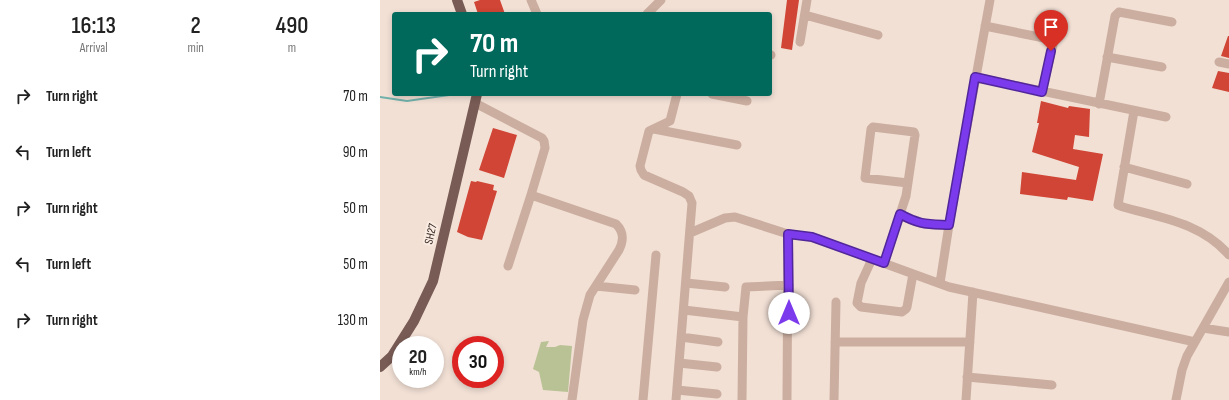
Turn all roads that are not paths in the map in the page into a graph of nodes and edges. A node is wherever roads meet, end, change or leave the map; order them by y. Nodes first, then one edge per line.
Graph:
1 (457, 0) edge
2 (531, 0) edge
3 (661, 0) edge
4 (807, 0) edge
5 (990, 0) edge
6 (461, 12) edge
7 (536, 12) edge
8 (649, 12) edge
9 (805, 15) junction
10 (1172, 22) dead end
11 (985, 26) junction
12 (878, 35) dead end
13 (800, 42) dead end
14 (1107, 57) junction
15 (1219, 62) dead end
16 (1229, 64) edge
17 (1162, 67) dead end
18 (975, 77) junction
19 (1042, 92) junction
20 (676, 96) edge
21 (724, 96) edge
22 (476, 99) edge
23 (747, 100) dead end
24 (1099, 104) junction
25 (1134, 111) junction
26 (1166, 117) dead end
27 (653, 128) junction
28 (737, 145) dead end
29 (1124, 167) junction
30 (908, 183) junction
31 (1188, 184) dead end
32 (531, 194) junction
33 (900, 214) junction
34 (949, 225) junction
35 (690, 233) junction
36 (788, 234) junction
37 (656, 255) dead end
38 (1229, 255) edge
39 (872, 259) junction
40 (884, 263) junction
41 (508, 266) dead end
42 (913, 274) junction
43 (686, 283) junction
44 (940, 283) junction
45 (788, 285) junction
46 (1228, 285) edge
47 (596, 286) junction
48 (725, 287) dead end
49 (635, 290) dead end
50 (973, 292) junction
51 (836, 302) dead end
52 (684, 310) junction
53 (742, 317) junction
54 (1203, 328) junction
55 (1229, 332) edge
56 (682, 337) junction
57 (718, 342) dead end
58 (836, 342) junction
59 (970, 342) junction
60 (1195, 342) junction
61 (679, 363) junction
62 (717, 367) dead end
63 (380, 368) edge
64 (967, 376) junction
65 (1052, 385) dead end
66 (677, 390) junction
67 (717, 394) dead end
68 (572, 400) edge
69 (643, 400) edge
70 (676, 400) edge
71 (742, 400) edge
72 (787, 400) edge
73 (834, 400) edge
74 (966, 400) edge
75 (1176, 400) edge

1 - 6 main road
2 - 7 street
3 - 8 street
4 - 9 street
5 - 11 street
9 - 12 street
9 - 13 street
10 - 14 street
11 - 18 street
11 - 19 street
14 - 17 street
14 - 24 street
15 - 16 street
18 - 19 street
18 - 34 street
19 - 24 street
20 - 27 street
21 - 23 street
22 - 32 street
22 - 63 main road, SH27 / SH27
24 - 25 street
25 - 26 street
25 - 29 street
27 - 28 street
27 - 35 street
29 - 31 street
29 - 38 street
30 - 30 street
30 - 33 street
32 - 41 street
32 - 47 street
33 - 34 street
33 - 40 street
34 - 44 street
35 - 36 street
35 - 43 street
36 - 39 street
36 - 45 street
37 - 69 street
39 - 40 street
39 - 42 street
40 - 42 street
42 - 44 street
43 - 48 street
43 - 52 street
44 - 50 street
45 - 53 street
45 - 72 street
46 - 54 street
47 - 49 street
47 - 68 street
50 - 59 street
50 - 60 street
51 - 58 street
52 - 53 street
52 - 56 street
53 - 71 street
54 - 55 street
54 - 60 street
56 - 57 street
56 - 61 street
58 - 59 street
58 - 73 street
59 - 64 street
60 - 75 street
61 - 62 street
61 - 66 street
64 - 65 street
64 - 74 street
66 - 67 street
66 - 70 street

